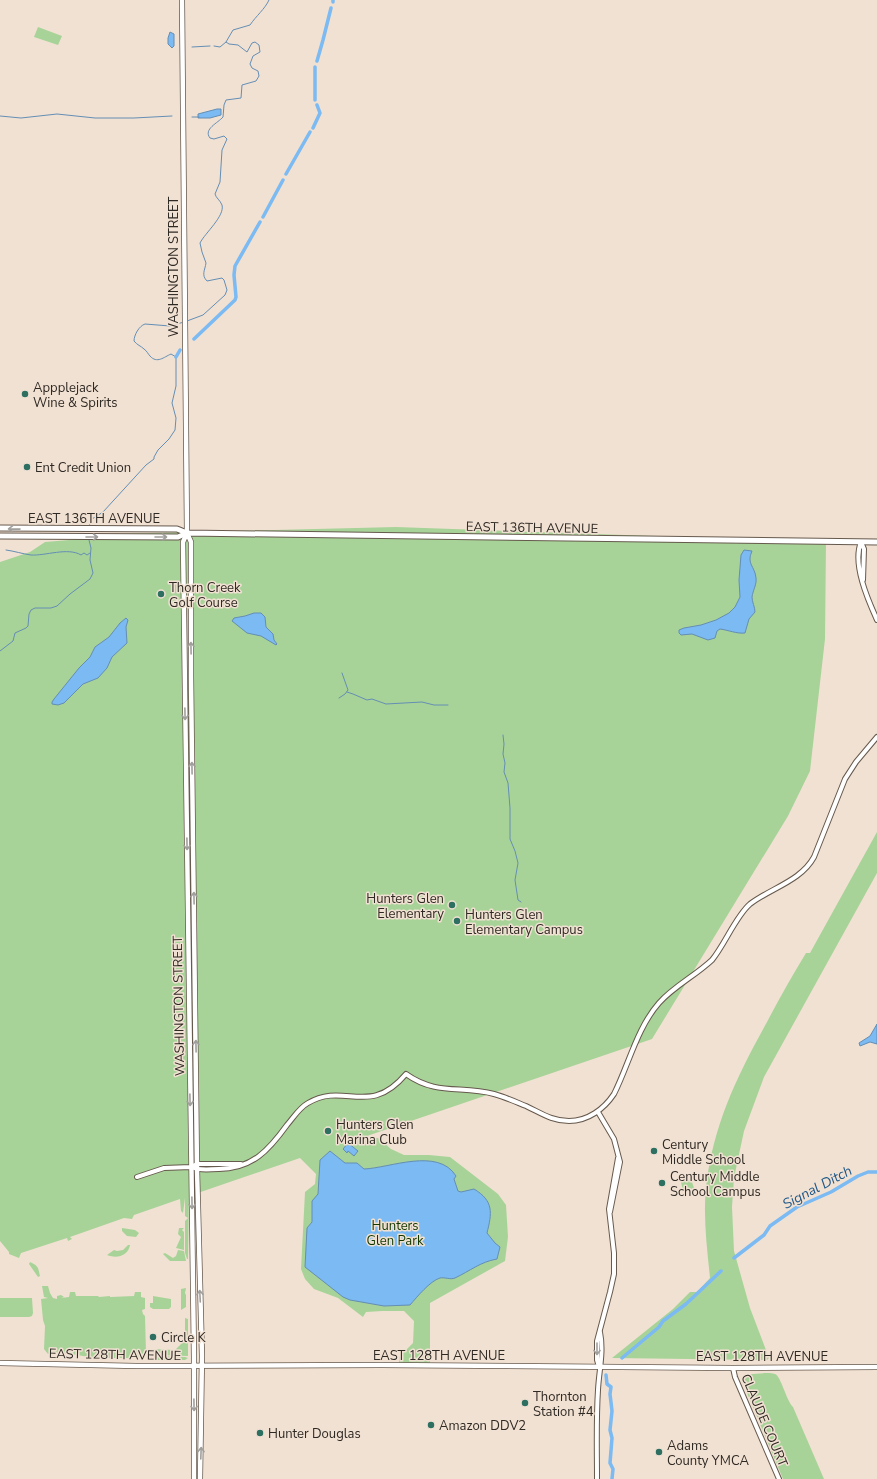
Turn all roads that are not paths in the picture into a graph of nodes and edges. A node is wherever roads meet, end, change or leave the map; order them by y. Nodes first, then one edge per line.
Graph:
1 (182, 0) edge
2 (0, 528) edge
3 (188, 533) junction
4 (0, 536) edge
5 (861, 542) junction
6 (877, 542) edge
7 (877, 620) edge
8 (877, 737) edge
9 (598, 1112) junction
10 (191, 1167) junction
11 (197, 1167) junction
12 (137, 1177) dead end
13 (193, 1273) junction
14 (199, 1273) junction
15 (0, 1364) edge
16 (194, 1366) junction
17 (202, 1366) junction
18 (877, 1367) edge
19 (599, 1368) junction
20 (733, 1368) junction
21 (194, 1479) edge
22 (200, 1479) edge
23 (596, 1479) edge
24 (779, 1479) edge

1 - 3 main road, WASHINGTON STREET
3 -> 2 main road, EAST 136TH AVENUE
4 -> 3 main road, EAST 136TH AVENUE
3 - 5 main road, EAST 136TH AVENUE
3 -> 10 main road, WASHINGTON STREET
11 -> 3 main road, WASHINGTON STREET
5 - 6 main road, EAST 136TH AVENUE
5 - 7 street
8 - 9 street
9 - 11 street
9 - 19 street
10 - 11 street
10 - 12 street
10 -> 13 main road, WASHINGTON STREET
11 - 14 main road, WASHINGTON STREET
13 - 14 main road
13 - 16 main road, WASHINGTON STREET
17 -> 14 main road, WASHINGTON STREET
15 - 16 main road, EAST 128TH AVENUE
16 - 17 main road, EAST 128TH AVENUE
16 -> 21 main road, WASHINGTON STREET
17 - 19 main road, EAST 128TH AVENUE
22 -> 17 main road, WASHINGTON STREET
18 - 20 main road, EAST 128TH AVENUE
19 - 20 main road, EAST 128TH AVENUE
19 - 23 street
20 - 24 street, CLAUDE COURT

